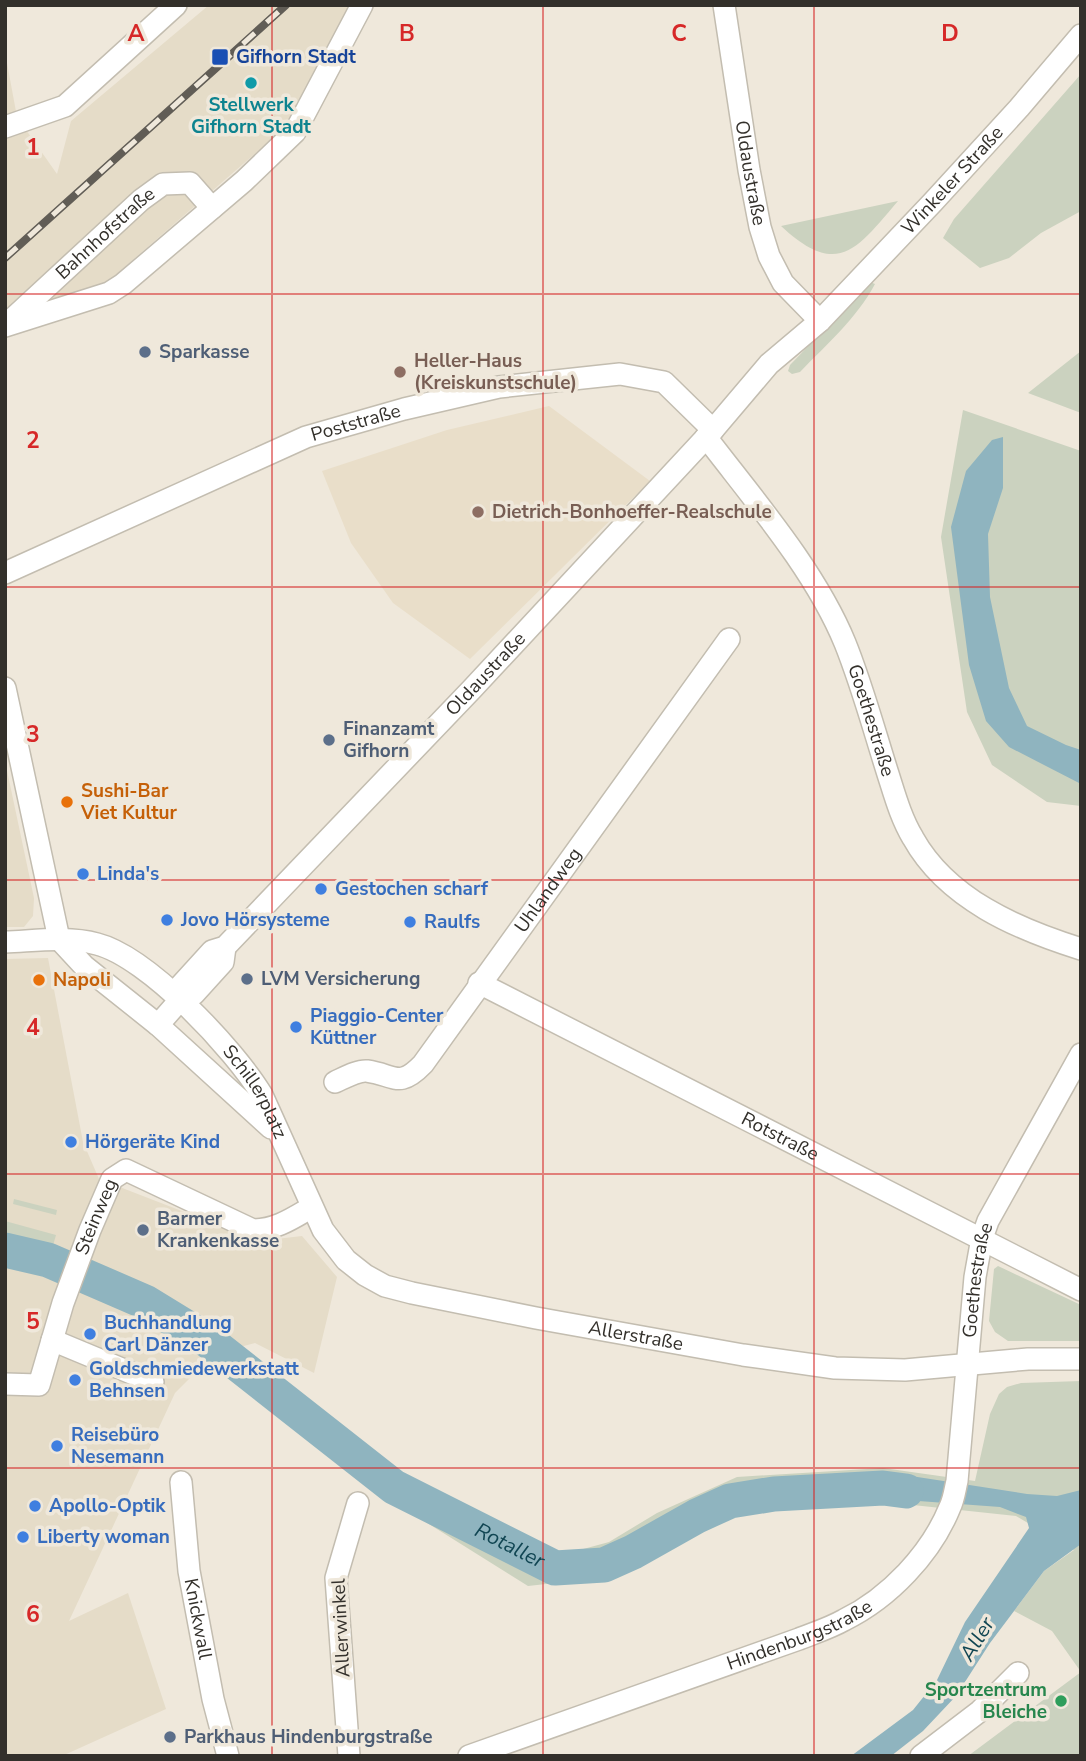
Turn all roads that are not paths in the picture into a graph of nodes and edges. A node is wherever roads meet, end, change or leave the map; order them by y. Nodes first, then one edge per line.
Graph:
1 (176, 5) edge
2 (362, 5) edge
3 (724, 5) edge
4 (1081, 35) edge
5 (5, 127) edge
6 (212, 208) junction
7 (820, 321) junction
8 (5, 326) edge
9 (710, 433) junction
10 (5, 573) edge
11 (729, 639) dead end
12 (5, 688) edge
13 (59, 939) junction
14 (5, 942) edge
15 (1081, 949) edge
16 (479, 984) junction
17 (180, 1000) junction
18 (158, 1025) junction
19 (1081, 1054) edge
20 (335, 1082) dead end
21 (278, 1134) junction
22 (312, 1207) junction
23 (982, 1238) junction
24 (1081, 1290) edge
25 (52, 1340) junction
26 (1081, 1359) edge
27 (968, 1364) junction
28 (153, 1382) dead end
29 (5, 1384) edge
30 (181, 1482) dead end
31 (358, 1503) dead end
32 (1018, 1672) dead end
33 (228, 1756) edge
34 (349, 1756) edge
35 (469, 1756) edge
36 (921, 1756) edge

1 - 5 street
2 - 6 street, Bahnhofstraße
3 - 7 street, Oldaustraße
4 - 7 street, Winkeler Straße
6 - 8 street, Bahnhofstraße
6 - 8 street, Bahnhofstraße
7 - 9 street, Oldaustraße
9 - 10 street, Poststraße
9 - 15 street, Goethestraße
9 - 17 street, Oldaustraße
11 - 16 street, Uhlandweg
12 - 13 street
13 - 14 street
13 - 17 street, Schillerplatz
13 - 18 street, Schillerplatz
16 - 20 street, Uhlandweg
16 - 23 street, Rotstraße
17 - 18 street, Oldaustraße
17 - 21 street, Schillerplatz
18 - 21 street, Schillerplatz
19 - 23 street, Goethestraße
21 - 22 street, Allerstraße
22 - 25 street, Steinweg
22 - 27 street, Allerstraße
23 - 24 street, Rotstraße
23 - 27 street, Goethestraße
25 - 28 street
25 - 29 street, Steinweg
26 - 27 street, Allerstraße
27 - 35 street, Hindenburgstraße
30 - 33 street, Knickwall
31 - 34 street, Allerwinkel
32 - 36 street

